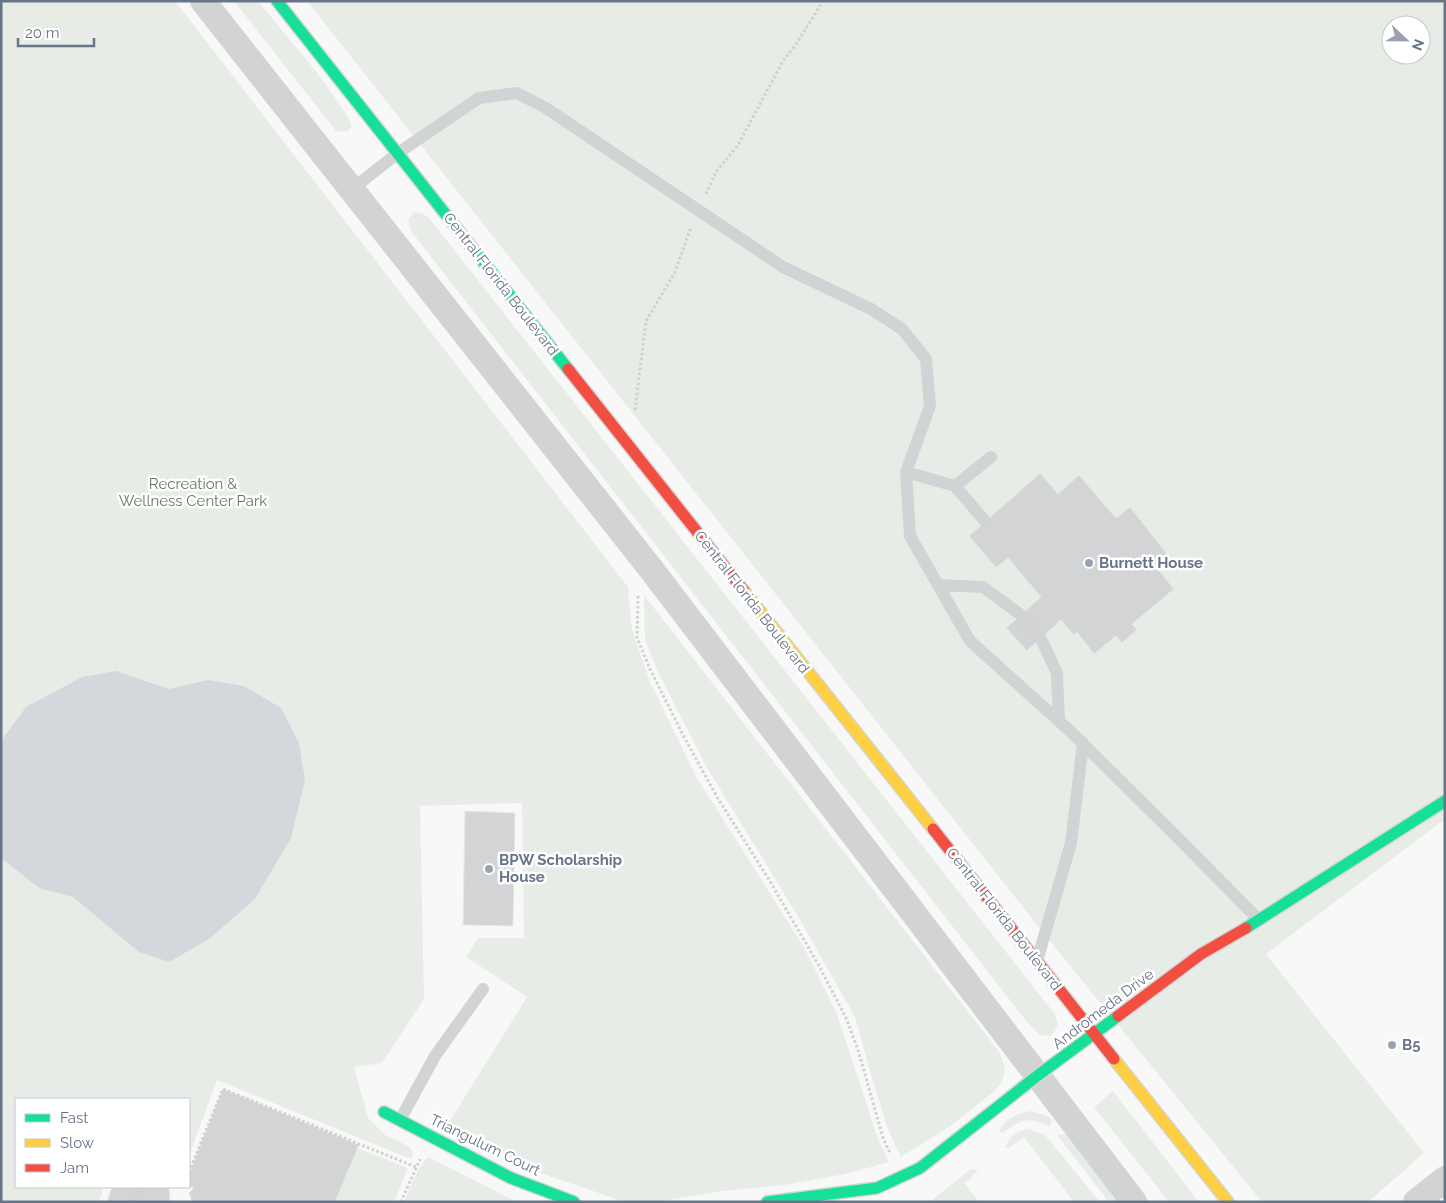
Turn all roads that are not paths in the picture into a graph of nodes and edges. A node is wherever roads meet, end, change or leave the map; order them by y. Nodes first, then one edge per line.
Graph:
1 (203, 1) edge
2 (277, 1) edge
3 (398, 153) junction
4 (352, 189) junction
5 (992, 457) dead end
6 (906, 472) junction
7 (955, 486) junction
8 (986, 522) dead end
9 (938, 586) junction
10 (1059, 721) junction
11 (1083, 743) junction
12 (1445, 801) edge
13 (1259, 920) junction
14 (1037, 961) junction
15 (483, 989) dead end
16 (1095, 1034) junction
17 (1037, 1076) junction
18 (384, 1112) dead end
19 (400, 1120) junction
20 (1445, 1180) edge
21 (877, 1188) junction
22 (574, 1202) edge
23 (767, 1202) edge
24 (878, 1202) edge
25 (1134, 1202) edge
26 (1228, 1202) edge
27 (1416, 1202) edge

1 - 4 street
2 - 3 street, Central Florida Boulevard
3 - 4 lane
3 - 6 lane
3 - 14 street, Central Florida Boulevard
4 - 17 street
5 - 7 lane
6 - 7 lane
6 - 9 lane
7 - 8 lane
9 - 10 lane
9 - 10 lane
10 - 11 lane
11 - 13 lane
11 - 14 lane
12 - 13 street, Andromeda Drive
13 - 16 street, Andromeda Drive
14 - 16 street, Central Florida Boulevard
15 - 19 lane
16 - 17 street, Andromeda Drive
16 - 26 street, Central Florida Boulevard
17 - 21 street, Andromeda Drive
17 - 25 street
18 - 19 street, Triangulum Court
19 - 22 street, Triangulum Court
20 - 27 street
21 - 23 street, Andromeda Drive
21 - 24 lane

